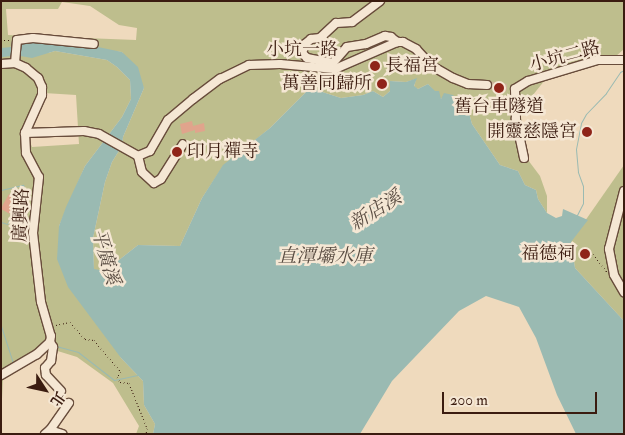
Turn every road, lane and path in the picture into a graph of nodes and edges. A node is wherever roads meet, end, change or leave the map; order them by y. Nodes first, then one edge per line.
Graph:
1 (380, 1) edge
2 (1, 40) edge
3 (17, 40) junction
4 (397, 42) junction
5 (94, 44) dead end
6 (624, 60) edge
7 (15, 61) junction
8 (1, 64) edge
9 (487, 84) tunnel mouth
10 (25, 133) junction
11 (183, 144) dead end
12 (138, 156) junction
13 (524, 158) dead end
14 (624, 191) edge
15 (587, 255) dead end
16 (610, 276) dead end
17 (624, 292) edge
18 (49, 328) junction
19 (50, 342) junction
20 (1, 375) edge
21 (61, 391) dead end
22 (69, 403) dead end
23 (47, 432) edge
24 (62, 434) edge
25 (146, 434) edge

1 - 4 street, 小坑一路
2 - 3 path
3 - 5 street
3 - 7 street
4 - 9 street
4 - 12 street, 小坑一路
6 - 13 street, 小坑二路
7 - 8 street
7 - 10 street
10 - 12 street
10 - 18 street, 廣興路
11 - 12 street
14 - 17 street
15 - 16 path
18 - 19 street, 廣興路
18 - 25 path
19 - 20 street
19 - 21 street, 廣興路
22 - 23 street
23 - 24 street

